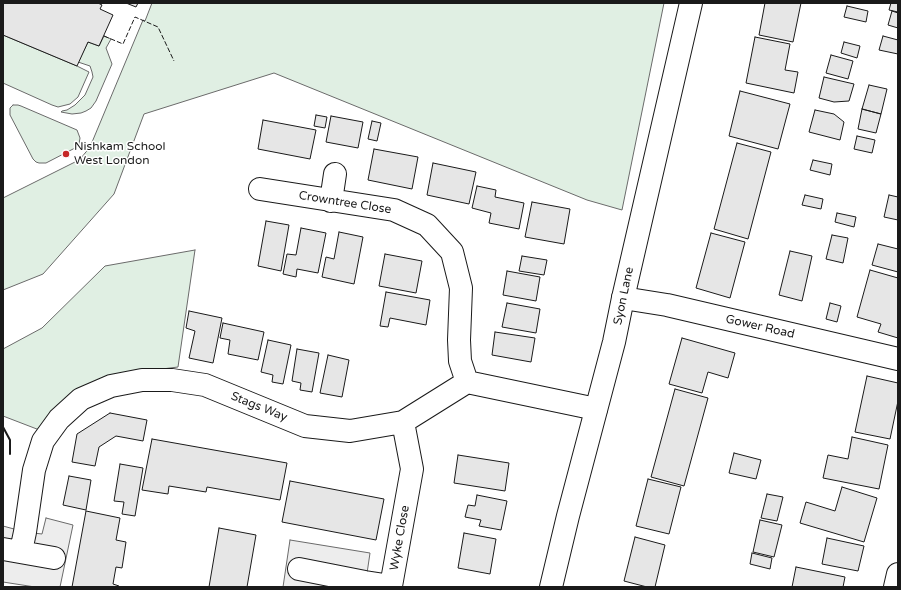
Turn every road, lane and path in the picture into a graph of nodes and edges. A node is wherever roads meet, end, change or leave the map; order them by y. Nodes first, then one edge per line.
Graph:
1 (691, 3) edge
2 (335, 174) dead end
3 (260, 189) dead end
4 (331, 201) junction
5 (622, 298) junction
6 (898, 359) edge
7 (467, 382) junction
8 (596, 409) junction
9 (403, 422) junction
10 (12, 550) edge
11 (54, 558) dead end
12 (299, 569) dead end
13 (898, 574) edge
14 (551, 587) edge
15 (895, 587) edge

1 - 5 street, Syon Lane
2 - 4 street
3 - 4 street, Crowntree Close
4 - 7 street, Crowntree Close
5 - 6 street, Gower Road
5 - 8 street, Syon Lane
7 - 8 street
7 - 9 street, Stags Way
8 - 14 street, Syon Lane
9 - 10 street, Stags Way
9 - 12 street, Wyke Close
10 - 11 street, Stags Way
13 - 15 street

